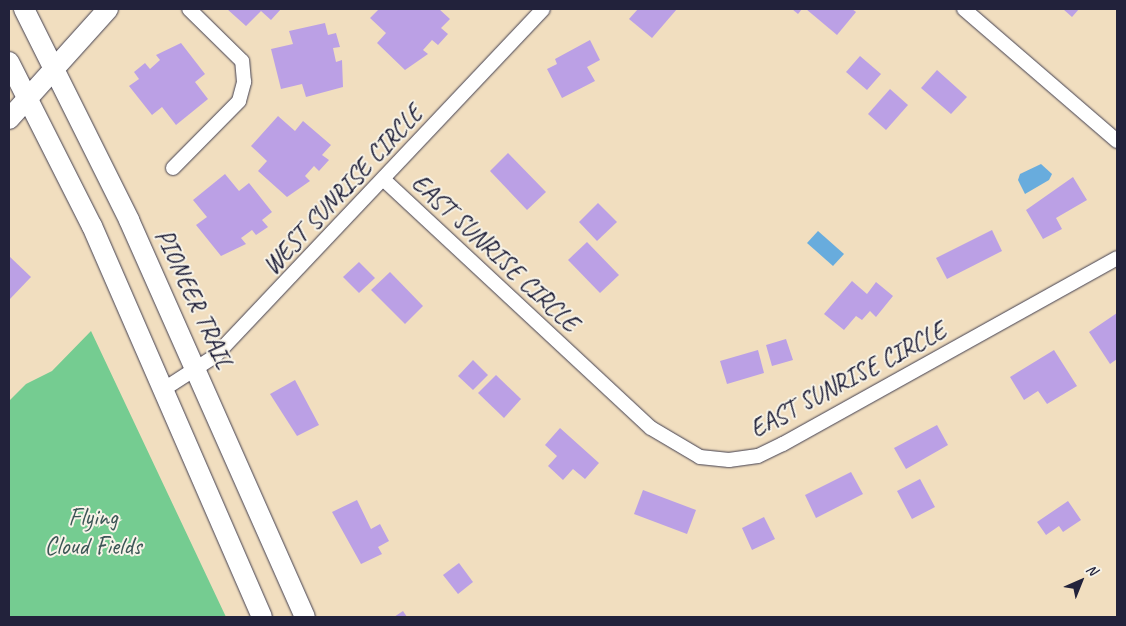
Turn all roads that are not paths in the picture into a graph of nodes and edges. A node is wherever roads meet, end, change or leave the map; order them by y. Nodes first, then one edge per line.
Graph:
1 (24, 9) edge
2 (108, 9) edge
3 (189, 9) edge
4 (543, 9) edge
5 (964, 9) edge
6 (9, 62) edge
7 (55, 66) junction
8 (27, 99) junction
9 (9, 119) edge
10 (1117, 141) edge
11 (173, 168) dead end
12 (384, 180) junction
13 (1117, 258) edge
14 (198, 369) junction
15 (164, 389) junction
16 (262, 617) edge
17 (305, 617) edge

1 - 7 main road, PIONEER TRAIL
2 - 7 main road
3 - 11 street
4 - 12 street, WEST SUNRISE CIRCLE
5 - 10 street
6 - 8 main road
7 - 8 main road
7 - 14 main road, PIONEER TRAIL
8 - 9 main road
8 - 15 main road
12 - 13 street, EAST SUNRISE CIRCLE
12 - 14 street, WEST SUNRISE CIRCLE
14 - 15 street, WEST SUNRISE CIRCLE
14 - 17 main road, PIONEER TRAIL
15 - 16 main road

